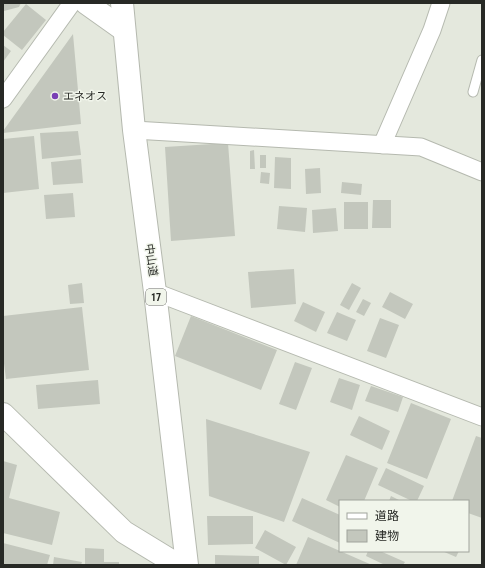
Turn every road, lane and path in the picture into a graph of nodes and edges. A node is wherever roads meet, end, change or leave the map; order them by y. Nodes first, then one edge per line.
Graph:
1 (72, 3) edge
2 (86, 3) edge
3 (122, 3) edge
4 (441, 3) edge
5 (124, 30) junction
6 (482, 60) edge
7 (473, 92) dead end
8 (3, 99) edge
9 (134, 130) junction
10 (382, 146) junction
11 (482, 172) edge
12 (155, 292) junction
13 (3, 414) edge
14 (482, 417) edge
15 (178, 565) edge
16 (186, 565) edge

1 - 8 street
2 - 5 main road
3 - 5 main road, 中山道 / 17
4 - 10 street
5 - 9 main road, 中山道 / 17
6 - 7 lane
9 - 10 street
9 - 12 main road, 中山道 / 17
10 - 11 street
12 - 14 street
12 - 16 main road, 中山道 / 17
13 - 15 main road

